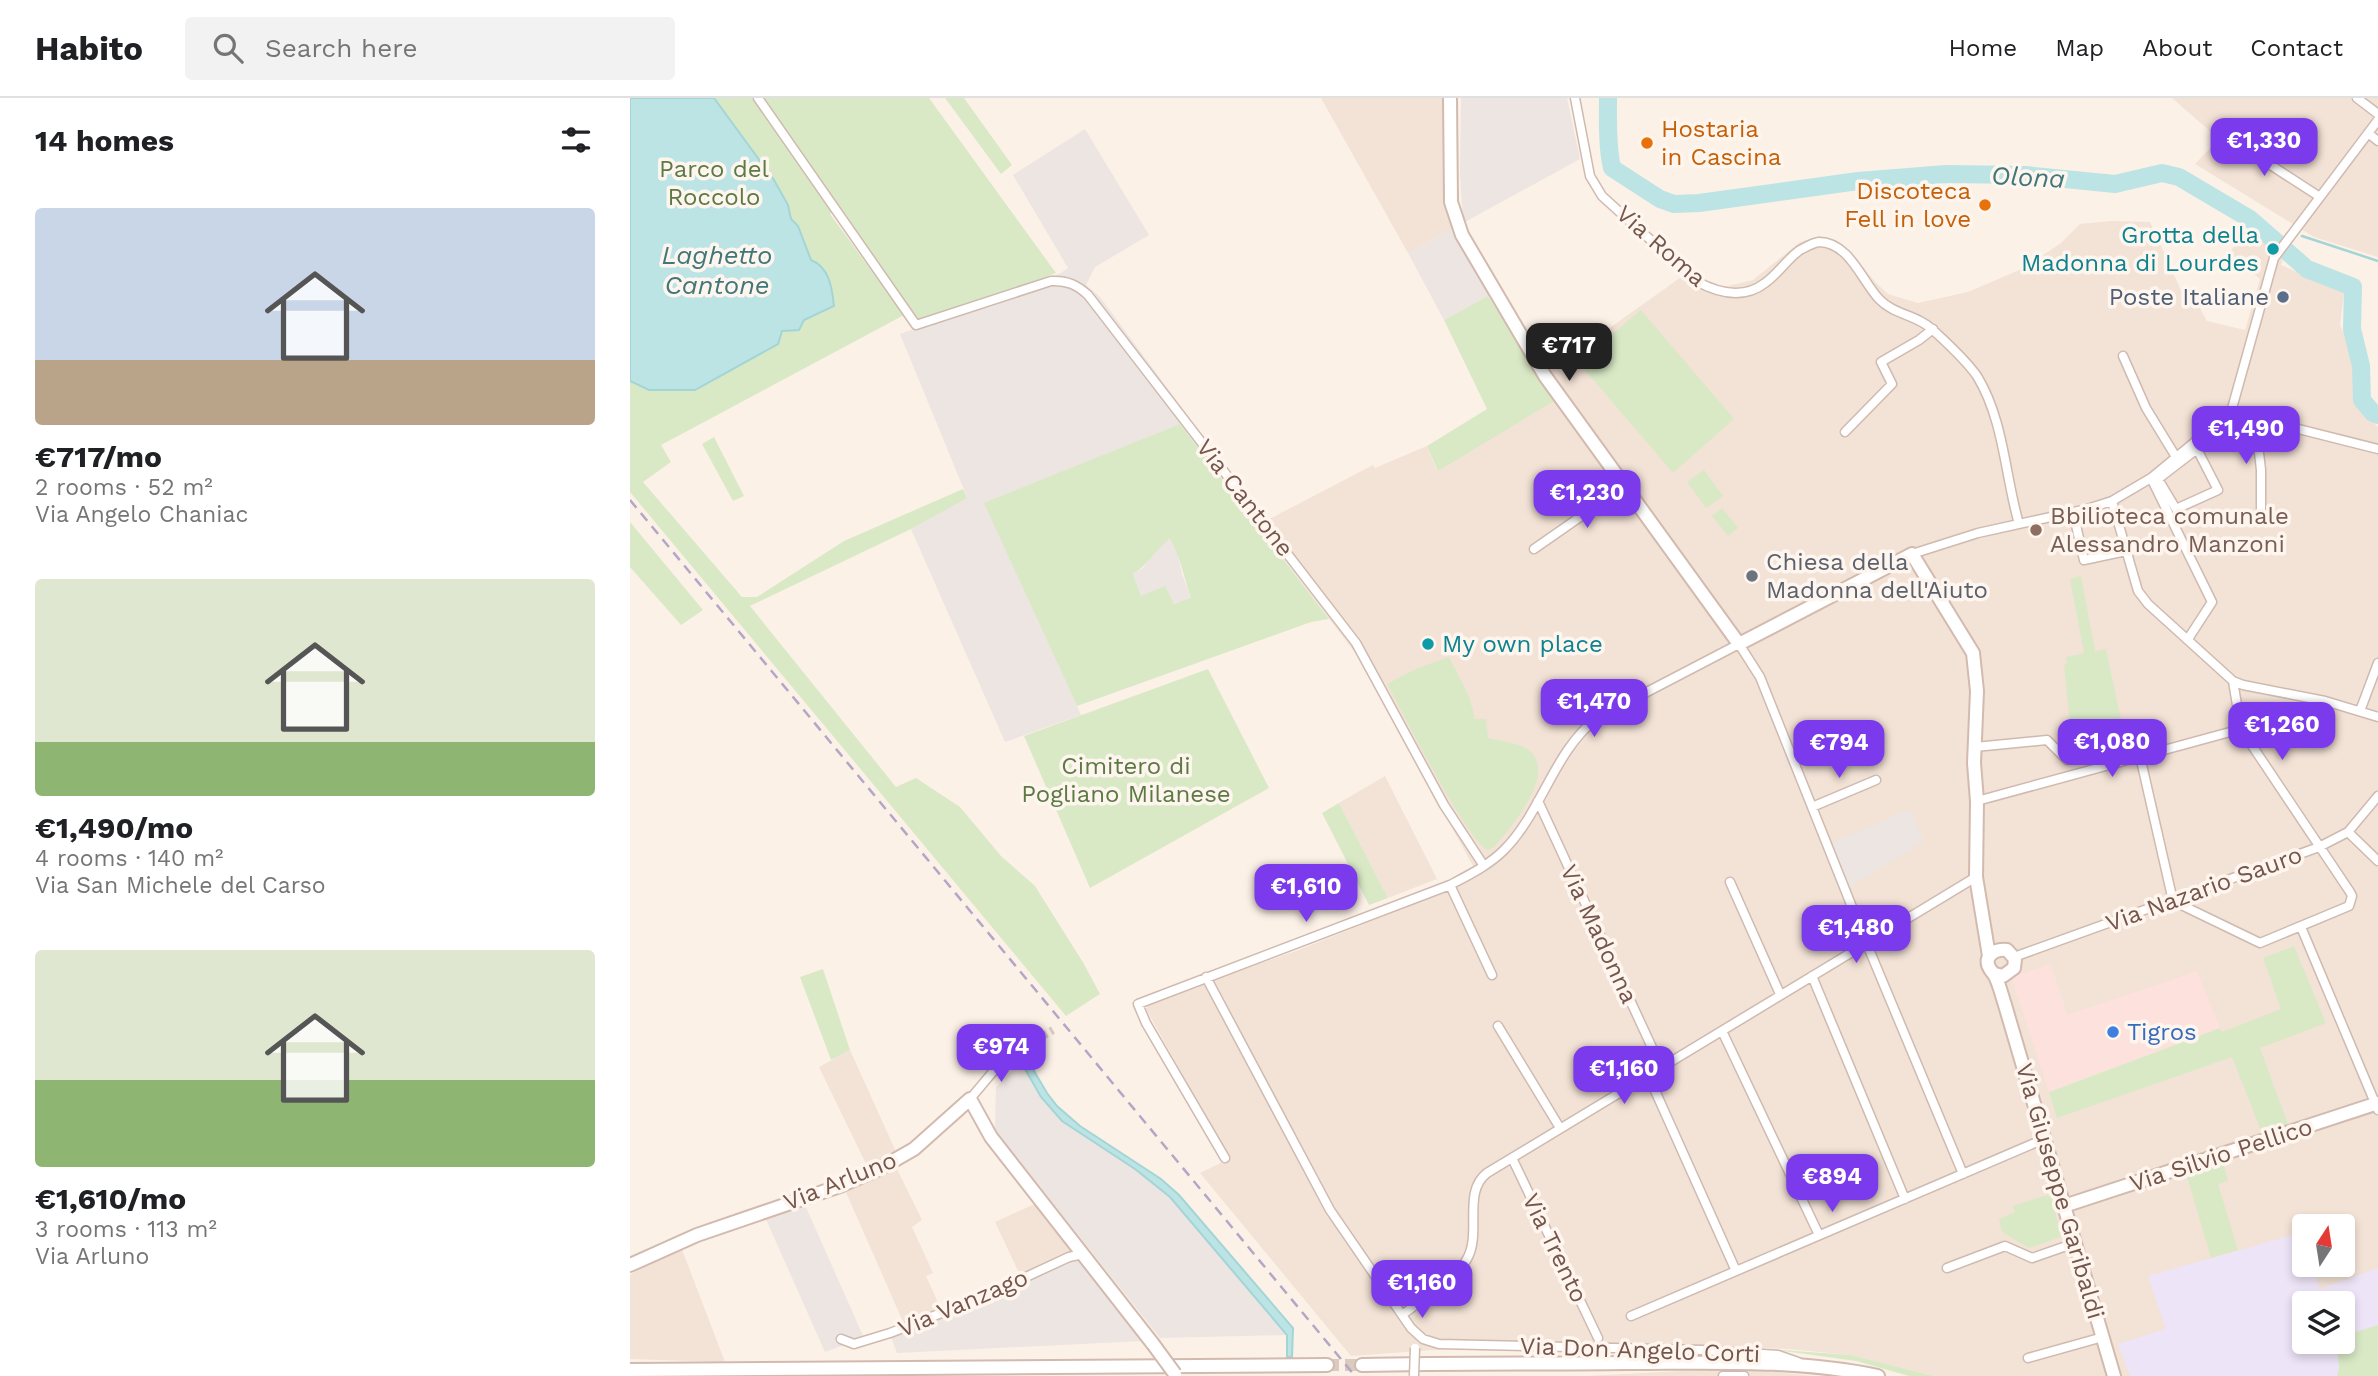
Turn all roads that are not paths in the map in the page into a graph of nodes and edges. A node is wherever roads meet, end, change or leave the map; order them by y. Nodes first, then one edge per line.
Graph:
1 (758, 98) edge
2 (1450, 98) edge
3 (1575, 98) edge
4 (2357, 98) edge
5 (2378, 114) edge
6 (2378, 120) edge
7 (2368, 132) junction
8 (2224, 135) dead end
9 (2378, 141) edge
10 (2320, 197) junction
11 (1933, 330) junction
12 (2123, 356) dead end
13 (2231, 412) junction
14 (2255, 418) junction
15 (1845, 432) dead end
16 (2378, 449) edge
17 (2176, 457) junction
18 (2154, 479) junction
19 (1623, 487) junction
20 (2112, 501) junction
21 (2073, 512) junction
22 (2261, 514) dead end
23 (2019, 524) junction
24 (1534, 549) dead end
25 (2126, 551) junction
26 (1912, 554) junction
27 (2188, 639) junction
28 (1739, 645) junction
29 (2378, 663) edge
30 (2233, 681) junction
31 (2360, 711) junction
32 (2378, 718) edge
33 (2241, 729) junction
34 (2137, 740) dead end
35 (1975, 747) junction
36 (2140, 756) junction
37 (1876, 780) dead end
38 (2378, 796) edge
39 (1538, 801) junction
40 (1977, 801) junction
41 (1812, 807) junction
42 (2348, 832) junction
43 (2319, 847) junction
44 (2378, 860) edge
45 (1484, 866) junction
46 (1976, 877) junction
47 (1730, 882) dead end
48 (1450, 885) junction
49 (2172, 901) junction
50 (1984, 925) junction
51 (2301, 927) junction
52 (1866, 942) junction
53 (2012, 954) junction
54 (1989, 956) junction
55 (2000, 974) junction
56 (1492, 975) dead end
57 (1812, 975) junction
58 (1206, 977) junction
59 (1780, 994) junction
60 (1498, 1026) dead end
61 (1722, 1031) junction
62 (1019, 1049) tunnel mouth
63 (1661, 1067) junction
64 (1647, 1075) junction
65 (970, 1099) junction
66 (2377, 1106) edge
67 (1560, 1128) junction
68 (2044, 1139) junction
69 (1512, 1157) junction
70 (1225, 1158) dead end
71 (1963, 1174) junction
72 (1905, 1199) junction
73 (2064, 1206) junction
74 (1819, 1235) junction
75 (2075, 1243) junction
76 (1083, 1254) junction
77 (630, 1265) edge
78 (1947, 1268) dead end
79 (1736, 1271) junction
80 (1402, 1315) junction
81 (1631, 1316) dead end
82 (1419, 1337) junction
83 (2103, 1337) junction
84 (1598, 1338) dead end
85 (841, 1339) dead end
86 (2028, 1359) dead end
87 (1327, 1365) tunnel mouth
88 (1362, 1365) tunnel mouth
89 (1823, 1368) junction
90 (630, 1370) edge
91 (1175, 1375) edge
92 (1415, 1376) edge
93 (1723, 1376) edge
94 (1744, 1376) edge
95 (1848, 1376) edge
96 (1878, 1376) edge
97 (2114, 1376) edge

1 - 45 street, Via Cantone
2 - 19 street
3 - 11 street, Via Roma
4 - 5 street
6 - 7 street
7 - 9 street
7 - 10 street
8 - 10 street
10 - 13 street
11 - 15 street
11 - 23 street, Via Roma
12 - 17 street
13 - 14 street
13 - 17 street
14 - 16 street
14 - 22 street
17 - 18 street
18 - 18 street
18 - 20 street
18 - 27 street
19 - 24 street
19 - 28 street
20 - 21 street
20 - 25 street
21 - 23 street
21 - 25 street
23 - 26 street
25 - 27 street
26 - 28 street
26 - 35 street, Via Giuseppe Garibaldi
27 - 30 street
28 - 39 street
28 - 41 street
29 - 31 street
30 - 31 street
30 - 33 street
31 - 32 street
33 - 36 street
33 - 43 street
34 - 35 street
35 - 40 street, Via Giuseppe Garibaldi
36 - 40 street
36 - 49 street
37 - 41 street
38 - 42 street, Via Nazario Sauro
39 - 45 street
39 - 63 street, Via Madonna
40 - 46 street, Via Giuseppe Garibaldi
41 - 52 street
42 - 43 street, Via Nazario Sauro
42 - 44 street
43 - 49 street, Via Nazario Sauro
43 - 51 street
45 - 48 street
46 - 50 street, Via Giuseppe Garibaldi
46 - 52 street
47 - 59 street
48 - 56 street
48 - 58 street
49 - 51 street
49 - 53 street, Via Nazario Sauro
50 - 53 street, Via Giuseppe Garibaldi
50 - 54 street, Via Giuseppe Garibaldi
51 - 66 street
52 - 57 street
52 - 71 street
53 - 54 street
53 - 55 street
54 - 55 street, Via Giuseppe Garibaldi
55 - 68 street, Via Giuseppe Garibaldi
57 - 59 street
57 - 72 street
58 - 70 street
58 - 80 street
59 - 61 street
60 - 67 street
61 - 63 street
61 - 74 street
62 - 65 street, Via Arluno
63 - 64 street
64 - 67 street
64 - 79 street
65 - 76 street
65 - 77 street, Via Arluno
66 - 73 street, Via Silvio Pellico
67 - 69 street
68 - 71 street
68 - 73 street, Via Giuseppe Garibaldi
69 - 80 street
69 - 84 street, Via Trento
71 - 72 street
72 - 74 street
73 - 75 street, Via Giuseppe Garibaldi
74 - 79 street
75 - 78 street
75 - 83 street, Via Giuseppe Garibaldi
76 - 85 street, Via Vanzago
76 - 91 street, bridge
79 - 81 street
80 - 82 street
82 - 89 street, Via Don Angelo Corti
82 - 92 street, bridge
83 - 86 street
83 - 97 street, Via Giuseppe Garibaldi
87 - 90 street
88 - 89 street
89 - 95 street
89 - 96 street
93 - 94 street

